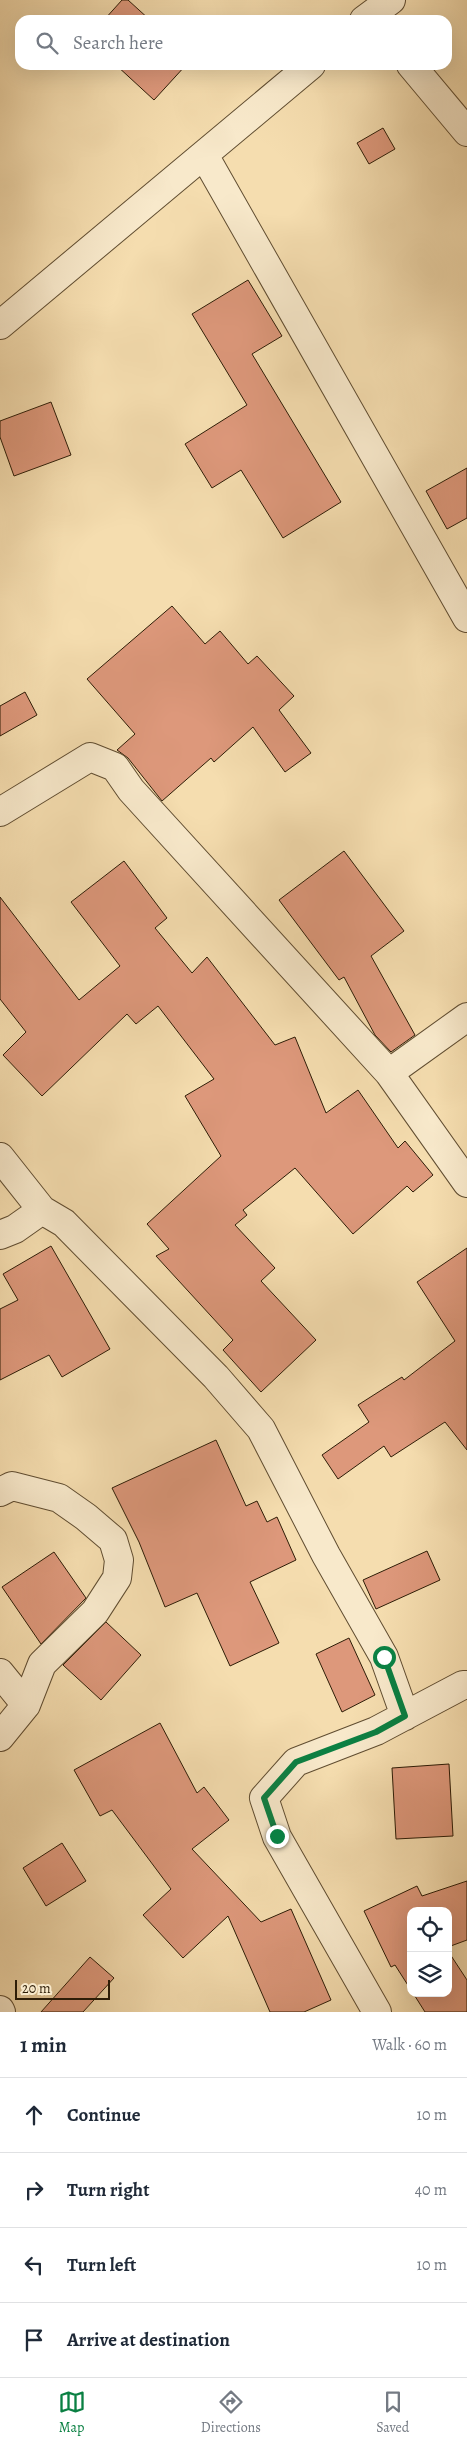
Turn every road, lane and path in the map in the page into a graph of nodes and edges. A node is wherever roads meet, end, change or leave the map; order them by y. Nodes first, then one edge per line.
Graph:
1 (391, 0) edge
2 (373, 15) edge
3 (305, 70) edge
4 (415, 70) edge
5 (467, 132) edge
6 (204, 155) junction
7 (0, 324) edge
8 (467, 618) edge
9 (0, 812) edge
10 (467, 1017) edge
11 (388, 1072) junction
12 (0, 1157) edge
13 (467, 1183) edge
14 (42, 1210) junction
15 (0, 1235) edge
16 (0, 1492) edge
17 (0, 1674) edge
18 (467, 1685) edge
19 (26, 1705) junction
20 (405, 1716) junction
21 (0, 1737) edge
22 (377, 2012) edge

1 - 2 street
3 - 6 street
4 - 5 street
6 - 7 street
6 - 8 street
9 - 11 street
10 - 11 street
11 - 13 street
12 - 14 street
14 - 15 street
14 - 20 street
16 - 19 street
17 - 19 street
18 - 20 street
19 - 21 street
20 - 22 street

